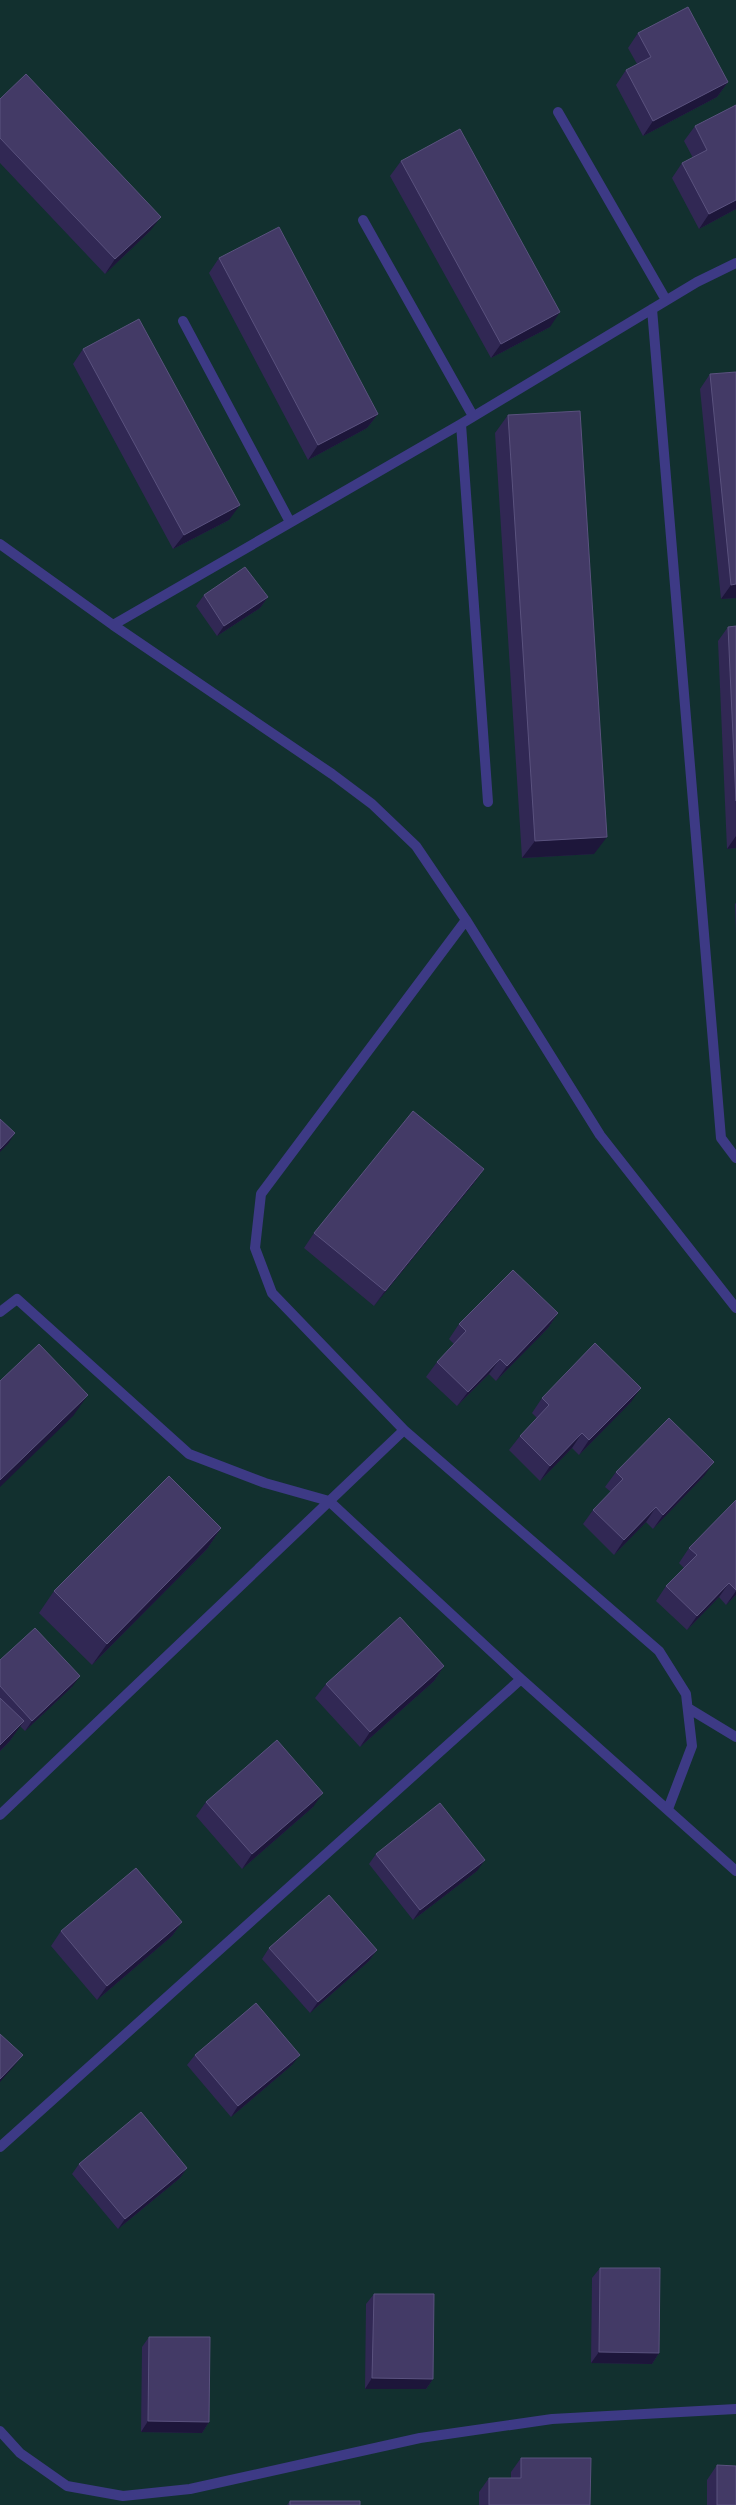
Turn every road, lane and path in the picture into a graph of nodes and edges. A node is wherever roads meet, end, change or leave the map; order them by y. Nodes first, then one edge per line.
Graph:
1 (558, 112) dead end
2 (363, 220) dead end
3 (736, 263) edge
4 (666, 300) junction
5 (652, 309) junction
6 (183, 321) dead end
7 (473, 416) junction
8 (461, 424) junction
9 (290, 522) junction
10 (0, 544) edge
11 (113, 625) junction
12 (488, 802) dead end
13 (466, 920) junction
14 (736, 1158) edge
15 (736, 1308) edge
16 (0, 1312) edge
17 (404, 1430) junction
18 (329, 1501) junction
19 (520, 1679) junction
20 (688, 1708) junction
21 (736, 1737) edge
22 (668, 1808) junction
23 (0, 1815) edge
24 (736, 1871) edge
25 (0, 2147) edge
26 (736, 2409) edge
27 (0, 2430) edge

1 - 4 street
2 - 7 street
3 - 4 street
4 - 5 street
5 - 7 street
5 - 14 street
6 - 9 street
7 - 8 street
8 - 9 street
8 - 12 street
9 - 11 street
10 - 11 street
11 - 13 street
13 - 15 street
13 - 17 street
16 - 18 street
17 - 18 street
17 - 20 street
18 - 19 street
18 - 23 street
19 - 22 street
19 - 25 street
20 - 21 street
20 - 22 street
22 - 24 street
26 - 27 street

